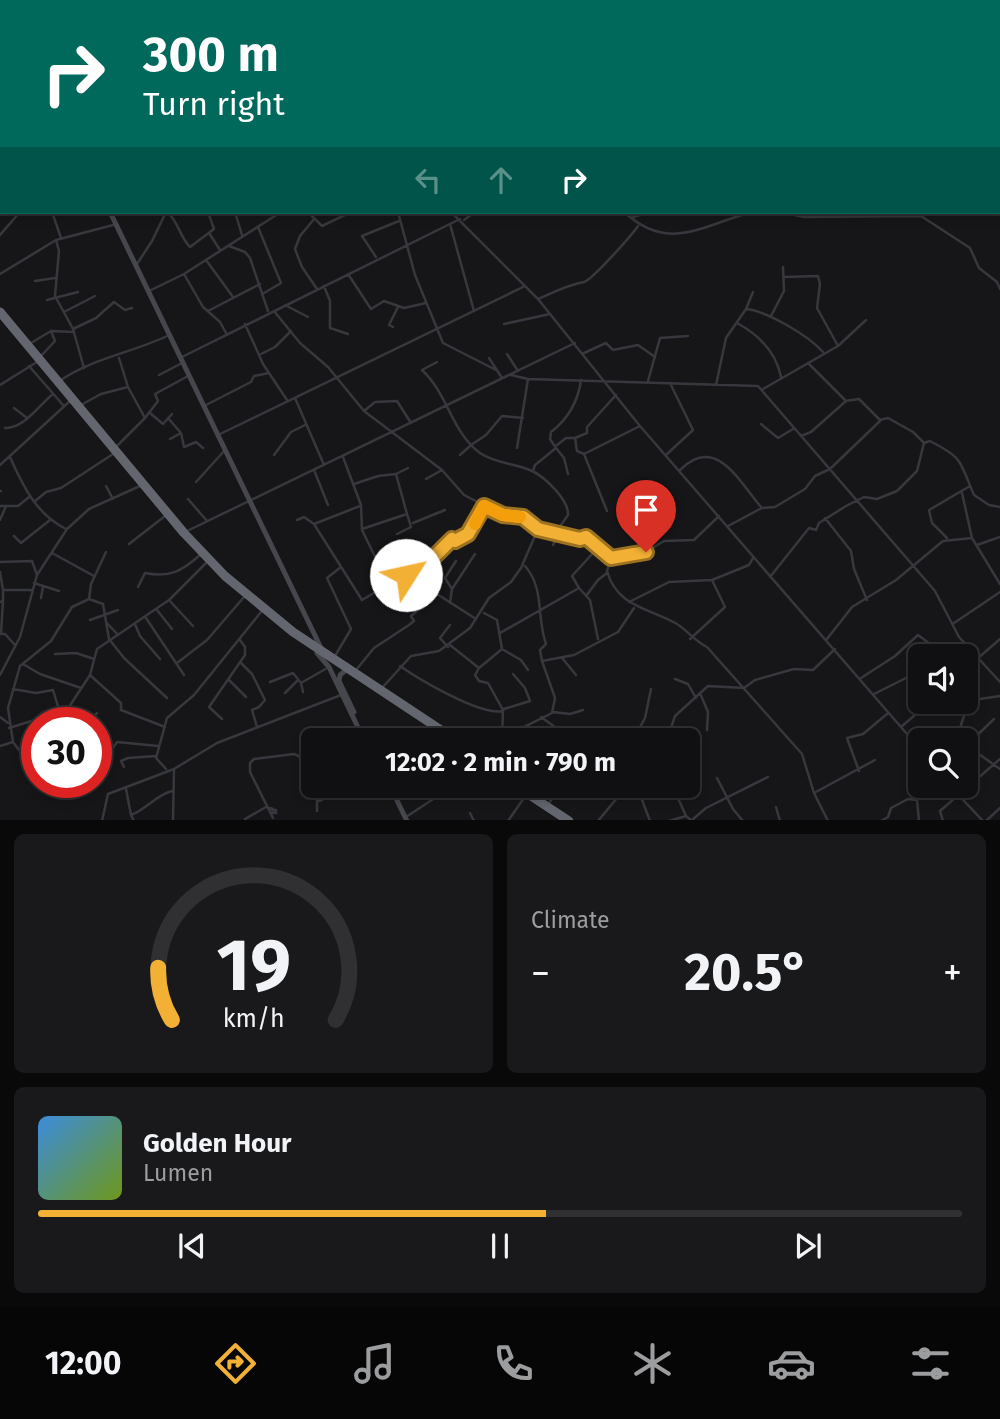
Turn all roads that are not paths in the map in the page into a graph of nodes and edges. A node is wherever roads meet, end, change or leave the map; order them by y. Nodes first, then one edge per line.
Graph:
1 (0, 152) edge
2 (0, 159) edge
3 (18, 214) edge
4 (55, 214) edge
5 (112, 214) edge
6 (165, 214) edge
7 (169, 214) edge
8 (209, 214) edge
9 (236, 214) edge
10 (278, 214) edge
11 (310, 214) edge
12 (347, 214) edge
13 (398, 214) edge
14 (454, 214) edge
15 (472, 214) edge
16 (626, 214) edge
17 (642, 214) edge
18 (748, 214) edge
19 (790, 214) edge
20 (858, 214) edge
21 (891, 217) joint
22 (631, 218) junction
23 (857, 218) junction
24 (314, 219) junction
25 (461, 220) junction
26 (399, 221) junction
27 (117, 224) junction
28 (450, 224) junction
29 (639, 225) junction
30 (258, 227) junction
31 (209, 233) junction
32 (0, 235) edge
33 (242, 236) junction
34 (61, 238) junction
35 (56, 240) junction
36 (406, 244) junction
37 (229, 246) junction
38 (220, 250) junction
39 (377, 259) junction
40 (206, 260) junction
41 (135, 265) junction
42 (783, 267) dead end
43 (0, 274) edge
44 (184, 274) junction
45 (348, 274) junction
46 (784, 277) junction
47 (55, 278) junction
48 (35, 281) dead end
49 (260, 284) junction
50 (324, 286) junction
51 (525, 286) junction
52 (317, 289) junction
53 (1000, 289) edge
54 (78, 292) dead end
55 (149, 292) junction
56 (752, 292) dead end
57 (263, 294) junction
58 (55, 296) junction
59 (95, 296) dead end
60 (233, 297) junction
61 (538, 299) junction
62 (47, 300) dead end
63 (426, 303) junction
64 (285, 305) junction
65 (398, 306) junction
66 (132, 308) dead end
67 (746, 309) junction
68 (208, 311) junction
69 (274, 311) junction
70 (0, 312) edge
71 (64, 312) junction
72 (268, 312) junction
73 (474, 312) junction
74 (550, 314) junction
75 (771, 316) junction
76 (0, 317) edge
77 (308, 317) dead end
78 (866, 320) dead end
79 (737, 323) junction
80 (245, 324) junction
81 (504, 324) dead end
82 (393, 327) dead end
83 (438, 328) junction
84 (51, 331) junction
85 (73, 331) junction
86 (291, 331) junction
87 (171, 334) junction
88 (227, 334) junction
89 (348, 334) dead end
90 (688, 336) dead end
91 (575, 343) junction
92 (28, 345) junction
93 (838, 346) junction
94 (823, 352) junction
95 (584, 353) junction
96 (507, 354) dead end
97 (259, 355) junction
98 (118, 357) junction
99 (655, 357) junction
100 (489, 358) dead end
101 (183, 359) junction
102 (35, 362) junction
103 (437, 362) dead end
104 (808, 363) junction
105 (84, 368) junction
106 (496, 370) junction
107 (518, 371) junction
108 (269, 373) junction
109 (191, 374) junction
110 (159, 375) dead end
111 (511, 375) junction
112 (781, 377) junction
113 (338, 378) junction
114 (502, 379) junction
115 (528, 379) junction
116 (581, 380) junction
117 (604, 380) junction
118 (648, 381) junction
119 (670, 383) junction
120 (0, 385) edge
121 (716, 385) junction
122 (54, 387) junction
123 (128, 387) junction
124 (763, 389) junction
125 (616, 394) junction
126 (295, 398) junction
127 (288, 401) junction
128 (846, 401) junction
129 (71, 404) junction
130 (206, 405) junction
131 (446, 407) junction
132 (13, 408) dead end
133 (364, 411) junction
134 (150, 413) junction
135 (172, 414) dead end
136 (27, 418) junction
137 (145, 418) junction
138 (167, 418) junction
139 (523, 418) junction
140 (880, 420) junction
141 (411, 423) junction
142 (761, 424) dead end
143 (305, 425) junction
144 (640, 426) junction
145 (5, 428) dead end
146 (793, 429) junction
147 (394, 431) junction
148 (181, 433) junction
149 (218, 435) junction
150 (801, 436) junction
151 (575, 438) junction
152 (170, 439) dead end
153 (924, 443) junction
154 (470, 446) junction
155 (517, 447) dead end
156 (557, 447) junction
157 (203, 448) dead end
158 (225, 450) junction
159 (114, 451) junction
160 (667, 453) junction
161 (584, 454) junction
162 (274, 455) dead end
163 (460, 455) dead end
164 (343, 456) junction
165 (10, 457) junction
166 (0, 465) edge
167 (324, 466) junction
168 (408, 468) dead end
169 (830, 469) junction
170 (314, 470) junction
171 (442, 470) junction
172 (680, 470) junction
173 (533, 471) junction
174 (396, 474) junction
175 (568, 474) dead end
176 (426, 479) dead end
177 (196, 482) dead end
178 (354, 484) junction
179 (106, 486) dead end
180 (140, 486) junction
181 (970, 486) junction
182 (962, 493) junction
183 (29, 497) junction
184 (113, 499) junction
185 (188, 499) dead end
186 (155, 501) junction
187 (857, 501) junction
188 (34, 502) junction
189 (251, 502) junction
190 (328, 505) dead end
191 (361, 505) junction
192 (0, 506) edge
193 (6, 506) junction
194 (484, 506) junction
195 (1000, 507) edge
196 (762, 508) junction
197 (356, 509) junction
198 (445, 510) dead end
199 (607, 511) dead end
200 (360, 512) junction
201 (407, 514) junction
202 (165, 516) junction
203 (719, 516) junction
204 (825, 518) junction
205 (0, 520) edge
206 (50, 520) junction
207 (297, 520) dead end
208 (208, 522) junction
209 (314, 524) junction
210 (412, 524) junction
211 (728, 526) junction
212 (67, 529) junction
213 (538, 529) junction
214 (362, 530) junction
215 (558, 532) junction
216 (184, 533) junction
217 (397, 534) dead end
218 (14, 536) dead end
219 (1000, 537) edge
220 (947, 538) junction
221 (972, 538) junction
222 (129, 544) dead end
223 (597, 544) junction
224 (553, 545) dead end
225 (977, 545) junction
226 (106, 552) dead end
227 (52, 553) junction
228 (475, 554) dead end
229 (754, 557) junction
230 (611, 558) junction
231 (204, 559) junction
232 (456, 561) dead end
233 (0, 562) edge
234 (525, 566) dead end
235 (914, 566) junction
236 (341, 567) junction
237 (0, 572) edge
238 (607, 573) junction
239 (37, 575) junction
240 (406, 575) junction
241 (94, 576) junction
242 (770, 577) junction
243 (712, 580) junction
244 (34, 583) junction
245 (387, 583) junction
246 (1000, 584) edge
247 (43, 587) junction
248 (138, 587) dead end
249 (579, 588) junction
250 (453, 589) junction
251 (3, 590) junction
252 (32, 590) junction
253 (59, 591) dead end
254 (1000, 592) edge
255 (586, 596) junction
256 (244, 597) junction
257 (41, 598) dead end
258 (89, 599) junction
259 (169, 600) junction
260 (867, 600) junction
261 (1, 601) edge
262 (629, 602) junction
263 (450, 603) junction
264 (425, 606) junction
265 (635, 607) junction
266 (118, 610) dead end
267 (157, 610) junction
268 (261, 612) junction
269 (482, 612) junction
270 (538, 612) junction
271 (105, 615) junction
272 (146, 618) junction
273 (476, 619) junction
274 (90, 620) dead end
275 (106, 622) junction
276 (954, 623) junction
277 (135, 624) junction
278 (450, 625) dead end
279 (193, 626) dead end
280 (172, 629) dead end
281 (500, 633) junction
282 (1, 634) edge
283 (118, 635) junction
284 (109, 639) junction
285 (690, 639) junction
286 (827, 639) junction
287 (1000, 639) edge
288 (240, 640) junction
289 (599, 640) junction
290 (908, 644) edge
291 (908, 644) edge
292 (930, 644) edge
293 (965, 644) edge
294 (15, 645) junction
295 (449, 646) junction
296 (502, 649) junction
297 (835, 649) junction
298 (320, 653) junction
299 (55, 654) dead end
300 (563, 658) junction
301 (978, 658) edge
302 (94, 659) junction
303 (160, 659) dead end
304 (978, 660) edge
305 (0, 661) edge
306 (542, 661) junction
307 (177, 663) junction
308 (241, 663) junction
309 (331, 663) junction
310 (6, 664) junction
311 (23, 664) junction
312 (400, 666) junction
313 (479, 668) junction
314 (528, 670) dead end
315 (350, 672) junction
316 (513, 674) dead end
317 (0, 675) edge
318 (90, 675) junction
319 (184, 675) dead end
320 (576, 676) dead end
321 (296, 678) junction
322 (860, 678) junction
323 (906, 678) dead end
324 (675, 679) dead end
325 (229, 680) junction
326 (337, 680) junction
327 (270, 682) dead end
328 (1000, 682) edge
329 (301, 683) junction
330 (744, 688) junction
331 (13, 689) junction
332 (82, 689) junction
333 (650, 689) dead end
334 (380, 691) junction
335 (285, 692) dead end
336 (303, 692) dead end
337 (700, 693) junction
338 (343, 694) junction
339 (874, 694) junction
340 (246, 696) dead end
341 (1000, 696) edge
342 (167, 698) dead end
343 (696, 698) junction
344 (978, 699) edge
345 (59, 707) edge
346 (69, 707) edge
347 (503, 710) junction
348 (583, 710) dead end
349 (553, 712) junction
350 (887, 714) junction
351 (916, 714) edge
352 (0, 717) edge
353 (541, 717) junction
354 (222, 719) dead end
355 (995, 719) dead end
356 (8, 723) junction
357 (21, 723) edge
358 (165, 727) junction
359 (901, 727) junction
360 (9, 728) junction
361 (258, 728) junction
362 (360, 728) edge
363 (432, 728) edge
364 (437, 728) edge
365 (501, 728) edge
366 (521, 728) edge
367 (556, 728) edge
368 (640, 728) edge
369 (671, 728) edge
370 (707, 730) dead end
371 (908, 735) edge
372 (978, 735) edge
373 (13, 742) junction
374 (0, 746) edge
375 (160, 746) junction
376 (112, 749) edge
377 (19, 750) dead end
378 (978, 753) edge
379 (156, 756) junction
380 (1000, 759) edge
381 (875, 760) dead end
382 (301, 764) edge
383 (124, 766) dead end
384 (995, 766) junction
385 (174, 769) junction
386 (1000, 769) edge
387 (166, 770) junction
388 (859, 771) junction
389 (768, 777) dead end
390 (717, 778) dead end
391 (978, 781) edge
392 (126, 789) junction
393 (172, 791) junction
394 (814, 793) junction
395 (318, 798) edge
396 (326, 798) edge
397 (394, 798) edge
398 (436, 798) edge
399 (521, 798) edge
400 (539, 798) edge
401 (541, 798) edge
402 (553, 798) edge
403 (616, 798) edge
404 (640, 798) edge
405 (957, 798) edge
406 (962, 798) edge
407 (727, 799) junction
408 (642, 800) junction
409 (918, 800) joint
410 (319, 801) junction
411 (549, 803) junction
412 (268, 807) junction
413 (776, 807) dead end
414 (1000, 808) edge
415 (317, 811) dead end
416 (470, 813) dead end
417 (131, 815) junction
418 (686, 816) junction
419 (275, 817) edge
420 (102, 820) edge
421 (134, 820) edge
422 (173, 820) edge
423 (245, 820) edge
424 (405, 820) edge
425 (474, 820) edge
426 (509, 820) edge
427 (568, 820) edge
428 (574, 820) edge
429 (599, 820) edge
430 (650, 820) edge
431 (672, 820) edge
432 (692, 820) edge
433 (742, 820) edge
434 (779, 820) edge
435 (828, 820) edge
436 (883, 820) edge
437 (919, 820) edge
438 (943, 820) edge
439 (983, 820) edge
440 (985, 820) edge

1 - 2 street
3 - 32 street
4 - 34 street
5 - 27 street
6 - 41 street
7 - 31 street
8 - 31 street
9 - 33 street
10 - 30 street
11 - 24 street
12 - 24 street
13 - 26 street
14 - 25 street
15 - 25 street
16 - 22 street
17 - 22 street
18 - 29 street
19 - 23 street
20 - 23 street
21 - 23 street
21 - 53 street
22 - 29 street
24 - 52 street
25 - 28 street
25 - 51 street
26 - 36 street
26 - 39 street
27 - 34 street
27 - 41 street
28 - 36 street
28 - 73 street
29 - 61 street
30 - 33 street
30 - 57 street
31 - 38 street
33 - 37 street
34 - 35 street
35 - 43 street
35 - 47 street
36 - 39 street
36 - 63 street
37 - 38 street
37 - 49 street
38 - 40 street
39 - 45 street
40 - 44 street
40 - 60 street
41 - 55 street
42 - 46 street
44 - 55 street
44 - 68 street
45 - 50 street
45 - 65 street
46 - 75 street
46 - 93 street
47 - 48 street
47 - 58 street
49 - 57 street
49 - 60 street
50 - 52 street
50 - 89 street
51 - 61 street
51 - 73 street
52 - 64 street
54 - 58 street
55 - 87 street
56 - 67 street
57 - 72 street
58 - 62 street
58 - 71 street
59 - 71 street
60 - 68 street
61 - 74 street
63 - 65 street
63 - 83 street
64 - 69 street
64 - 77 street
65 - 82 street
66 - 85 street
67 - 75 street
67 - 79 street
68 - 88 street
69 - 72 street
69 - 86 street
70 - 92 highway
71 - 85 street
72 - 80 street
73 - 83 street
74 - 81 street
74 - 91 street
75 - 94 street
76 - 102 highway
78 - 93 street
79 - 112 street
79 - 121 street
80 - 88 street
80 - 97 street
83 - 106 street
83 - 113 street
84 - 85 street
84 - 92 street
84 - 102 street
85 - 105 street
86 - 97 street
86 - 113 street
87 - 98 street
87 - 101 street
88 - 101 street
90 - 99 street
91 - 95 street
91 - 107 street
92 - 102 highway
93 - 94 street
94 - 104 street
95 - 99 street
95 - 117 street
96 - 107 street
97 - 108 street
98 - 105 street
98 - 123 street
99 - 118 street
100 - 106 street
101 - 109 street
101 - 110 street
102 - 120 street
102 - 122 highway
103 - 131 street
104 - 112 street
104 - 128 street
105 - 122 street
106 - 114 street
107 - 111 street
108 - 127 street
108 - 130 street
109 - 130 street
109 - 134 street
111 - 114 street
111 - 115 street
112 - 124 street
113 - 126 street
113 - 133 street
114 - 131 street
115 - 116 street
115 - 139 street
116 - 117 street
116 - 156 street
117 - 118 street
117 - 125 street
118 - 119 street
119 - 121 street
119 - 160 street
121 - 124 street
122 - 129 highway
122 - 136 street
123 - 129 street
123 - 137 street
124 - 146 street
125 - 144 street
125 - 151 street
126 - 127 street
126 - 143 street
127 - 149 street
128 - 140 street
128 - 150 street
129 - 159 highway
129 - 165 street
130 - 149 street
131 - 141 street
131 - 154 street
132 - 136 street
133 - 141 street
133 - 147 street
134 - 137 street
134 - 138 street
135 - 138 street
136 - 145 street
137 - 159 street
138 - 148 street
139 - 154 street
139 - 155 street
140 - 153 street
140 - 169 street
141 - 147 street
142 - 146 street
143 - 162 street
143 - 167 street
144 - 160 street
144 - 161 street
146 - 150 street
147 - 164 street
147 - 171 street
148 - 152 street
148 - 157 street
149 - 158 street
150 - 169 street
151 - 156 street
151 - 161 street
153 - 181 street
153 - 187 street
154 - 163 street
154 - 173 street
156 - 173 street
156 - 175 street
158 - 177 street
158 - 189 street
159 - 180 highway
159 - 186 highway
159 - 188 street
160 - 172 street
161 - 199 street
164 - 167 street
164 - 178 street
165 - 166 street
165 - 183 street
167 - 170 street
168 - 174 street
169 - 187 street
169 - 196 street
170 - 189 street
170 - 190 street
171 - 176 street
171 - 194 street
172 - 196 street
172 - 203 street
173 - 215 street
174 - 178 street
174 - 201 street
178 - 191 street
179 - 184 street
180 - 184 street
180 - 186 highway
181 - 182 street
181 - 195 street
182 - 220 street
182 - 221 street
183 - 188 street
183 - 193 street
184 - 212 street
185 - 208 street
186 - 202 highway
186 - 216 highway
187 - 204 street
187 - 235 street
188 - 206 street
189 - 208 street
189 - 298 street
191 - 197 street
191 - 200 street
192 - 193 street
193 - 205 street
194 - 213 street
194 - 240 street
196 - 211 street
197 - 200 street
197 - 209 street
198 - 210 street
200 - 214 street
201 - 210 street
201 - 214 street
202 - 222 street
202 - 231 highway
203 - 211 street
203 - 230 street
204 - 242 street
204 - 260 street
206 - 212 street
206 - 218 street
207 - 209 street
208 - 216 street
209 - 236 street
210 - 217 street
211 - 229 street
212 - 227 street
213 - 215 street
213 - 269 street
214 - 245 street
215 - 223 street
215 - 224 street
216 - 298 highway
219 - 225 street
220 - 221 street
220 - 235 street
221 - 225 street
223 - 230 street
223 - 249 street
225 - 246 street
226 - 241 street
227 - 239 street
227 - 241 street
228 - 250 street
229 - 242 street
229 - 243 street
230 - 238 street
231 - 248 street
231 - 256 highway
231 - 259 street
232 - 250 street
233 - 239 street
234 - 270 street
235 - 260 street
235 - 276 street
236 - 245 street
236 - 309 street
237 - 251 street
238 - 255 street
238 - 262 street
239 - 244 street
240 - 245 street
240 - 264 street
241 - 258 street
242 - 286 street
243 - 262 street
243 - 285 street
244 - 247 street
244 - 252 street
247 - 253 street
247 - 257 street
249 - 255 street
249 - 270 street
250 - 263 street
251 - 252 street
251 - 261 street
252 - 294 street
254 - 276 street
255 - 289 street
256 - 268 highway
256 - 307 street
258 - 271 street
258 - 311 street
259 - 267 street
259 - 279 street
260 - 286 street
261 - 282 street
262 - 265 street
263 - 264 street
263 - 273 street
264 - 315 street
265 - 285 street
265 - 289 street
266 - 271 street
267 - 272 street
267 - 280 street
268 - 288 street
268 - 298 highway
269 - 273 street
269 - 281 street
270 - 281 street
270 - 306 street
271 - 274 street
271 - 275 street
272 - 277 street
272 - 307 street
273 - 295 street
275 - 283 street
275 - 284 street
276 - 293 street
277 - 283 street
277 - 303 street
278 - 295 street
281 - 296 street
282 - 294 street
283 - 284 street
284 - 302 street
284 - 342 street
285 - 330 street
286 - 297 street
287 - 301 street
288 - 308 street
288 - 358 street
289 - 300 street
290 - 322 street
291 - 292 street
294 - 310 street
295 - 312 street
295 - 313 street
296 - 313 street
296 - 314 street
297 - 322 street
297 - 330 street
298 - 309 highway
298 - 315 highway
299 - 302 street
300 - 306 street
300 - 320 street
302 - 318 street
304 - 328 street
305 - 310 street
306 - 349 street
307 - 319 street
308 - 325 street
308 - 361 street
309 - 315 highway
309 - 326 street
309 - 329 street
310 - 317 street
311 - 331 street
311 - 332 street
312 - 334 street
312 - 347 street
313 - 347 street
315 - 326 street
315 - 334 highway
315 - 363 highway
316 - 347 street
318 - 332 street
318 - 358 street
321 - 327 street
321 - 329 street
321 - 335 street
322 - 339 street
323 - 339 street
324 - 343 street
325 - 340 street
325 - 354 street
326 - 338 street
329 - 336 street
330 - 337 street
330 - 394 street
331 - 345 street
331 - 356 street
332 - 346 street
333 - 368 street
334 - 364 highway
337 - 343 street
337 - 370 street
338 - 361 street
338 - 362 street
339 - 350 street
341 - 344 street
343 - 369 street
347 - 365 street
348 - 349 street
349 - 353 street
350 - 359 street
350 - 388 street
351 - 359 street
352 - 356 street
353 - 366 street
353 - 367 street
355 - 372 street
356 - 360 street
357 - 360 street
358 - 375 street
359 - 371 street
360 - 373 street
361 - 385 street
373 - 374 street
373 - 377 street
375 - 376 street
375 - 379 street
378 - 384 street
379 - 383 street
379 - 387 street
380 - 384 street
381 - 388 street
382 - 412 street
384 - 386 street
384 - 391 street
385 - 387 street
385 - 393 street
387 - 392 street
388 - 394 street
389 - 407 street
390 - 407 street
392 - 417 street
392 - 420 street
393 - 417 street
393 - 422 street
394 - 435 street
395 - 410 street
396 - 410 street
397 - 424 street
398 - 424 street
399 - 426 street
400 - 427 highway
401 - 411 highway
402 - 411 street
403 - 429 street
404 - 408 street
405 - 438 street
406 - 439 street
407 - 432 street
407 - 433 street
408 - 418 street
408 - 430 street
409 - 436 street
409 - 437 street
410 - 415 street
411 - 428 highway
412 - 419 street
412 - 419 street
412 - 423 street
413 - 434 street
414 - 440 street
416 - 425 street
417 - 421 street
418 - 431 street
418 - 432 street

